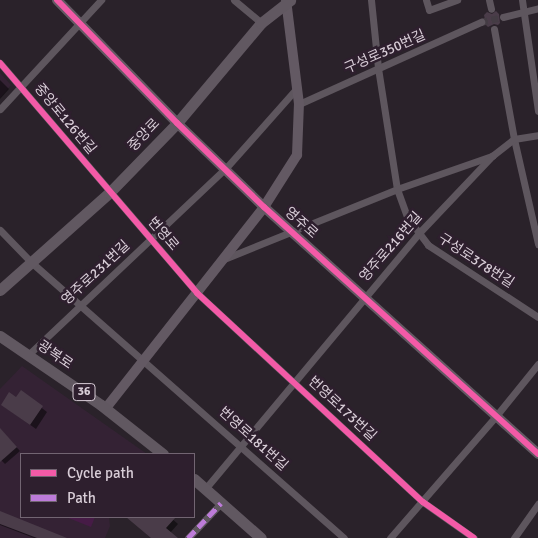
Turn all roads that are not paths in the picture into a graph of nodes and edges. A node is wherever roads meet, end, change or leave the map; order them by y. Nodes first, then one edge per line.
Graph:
1 (57, 0) edge
2 (101, 0) edge
3 (234, 0) edge
4 (370, 0) edge
5 (426, 0) edge
6 (457, 0) edge
7 (489, 0) edge
8 (522, 0) edge
9 (287, 1) edge
10 (538, 8) edge
11 (491, 9) dead end
12 (524, 11) junction
13 (503, 17) tunnel mouth
14 (261, 22) junction
15 (481, 22) tunnel mouth
16 (80, 24) junction
17 (494, 29) dead end
18 (0, 62) edge
19 (378, 68) junction
20 (21, 87) junction
21 (297, 88) junction
22 (299, 104) junction
23 (0, 109) edge
24 (538, 111) edge
25 (177, 123) junction
26 (538, 135) edge
27 (514, 139) junction
28 (492, 156) junction
29 (225, 169) junction
30 (397, 189) junction
31 (110, 193) junction
32 (264, 206) junction
33 (0, 230) edge
34 (292, 232) junction
35 (418, 234) junction
36 (151, 239) junction
37 (538, 244) edge
38 (223, 259) junction
39 (32, 262) junction
40 (0, 290) edge
41 (197, 293) junction
42 (365, 296) junction
43 (81, 305) junction
44 (538, 317) edge
45 (0, 336) edge
46 (28, 355) junction
47 (144, 360) junction
48 (538, 364) edge
49 (294, 381) junction
50 (106, 408) junction
51 (496, 416) junction
52 (241, 445) junction
53 (162, 453) edge
54 (538, 454) edge
55 (195, 480) edge
56 (205, 489) junction
57 (423, 502) junction
58 (220, 503) junction
59 (538, 504) edge
60 (188, 538) edge
61 (261, 538) edge
62 (344, 538) edge
63 (390, 538) edge
64 (474, 538) edge
65 (514, 538) edge

1 - 16 street, 영주로
2 - 16 street
3 - 14 street
4 - 19 street, 구성로378번길
5 - 6 street
7 - 11 street
8 - 12 street
9 - 14 main road, 중앙로
9 - 21 street
10 - 12 street
12 - 13 street
12 - 24 street
14 - 25 main road, 중앙로
15 - 19 street, 구성로350번길
16 - 20 street
16 - 25 street, 영주로
17 - 27 street
18 - 20 street, 중앙로126번길
19 - 22 street, 구성로350번길
19 - 30 street, 구성로378번길
20 - 23 street
20 - 31 street, 중앙로126번길
21 - 22 street
21 - 29 street
22 - 32 street
25 - 29 street, 영주로
25 - 31 main road, 중앙로
26 - 27 street
27 - 28 street
27 - 37 street
28 - 30 street
28 - 35 street, 영주로216번길
29 - 32 street, 영주로
29 - 36 street, 영주로231번길
30 - 34 street
30 - 35 street, 구성로378번길
31 - 36 street, 번영로
31 - 39 main road, 중앙로
32 - 34 street, 영주로
32 - 38 street
33 - 39 street
34 - 38 street, 영주로
34 - 42 street, 영주로
35 - 42 street, 영주로216번길
35 - 44 street, 구성로378번길
36 - 41 street, 번영로
36 - 43 street, 영주로231번길
38 - 41 street
39 - 40 main road, 중앙로
39 - 43 street
41 - 47 street
41 - 49 street, 번영로173번길
42 - 49 street, 영주로216번길
42 - 51 street, 영주로
43 - 46 street, 영주로231번길
43 - 47 street
45 - 46 main road, 광복로 / 36
46 - 50 main road, 광복로 / 36
47 - 50 street
47 - 52 street, 번영로181번길
48 - 51 street
49 - 52 street, 영주로216번길
49 - 57 street, 번영로173번길
50 - 53 main road, 광복로 / 36
51 - 54 street, 영주로
51 - 57 street
52 - 56 street, 영주로216번길
52 - 62 street, 번영로181번길
55 - 56 main road
56 - 58 main road
57 - 63 street
57 - 64 street, 번영로173번길
58 - 60 street
58 - 61 main road
59 - 65 street

